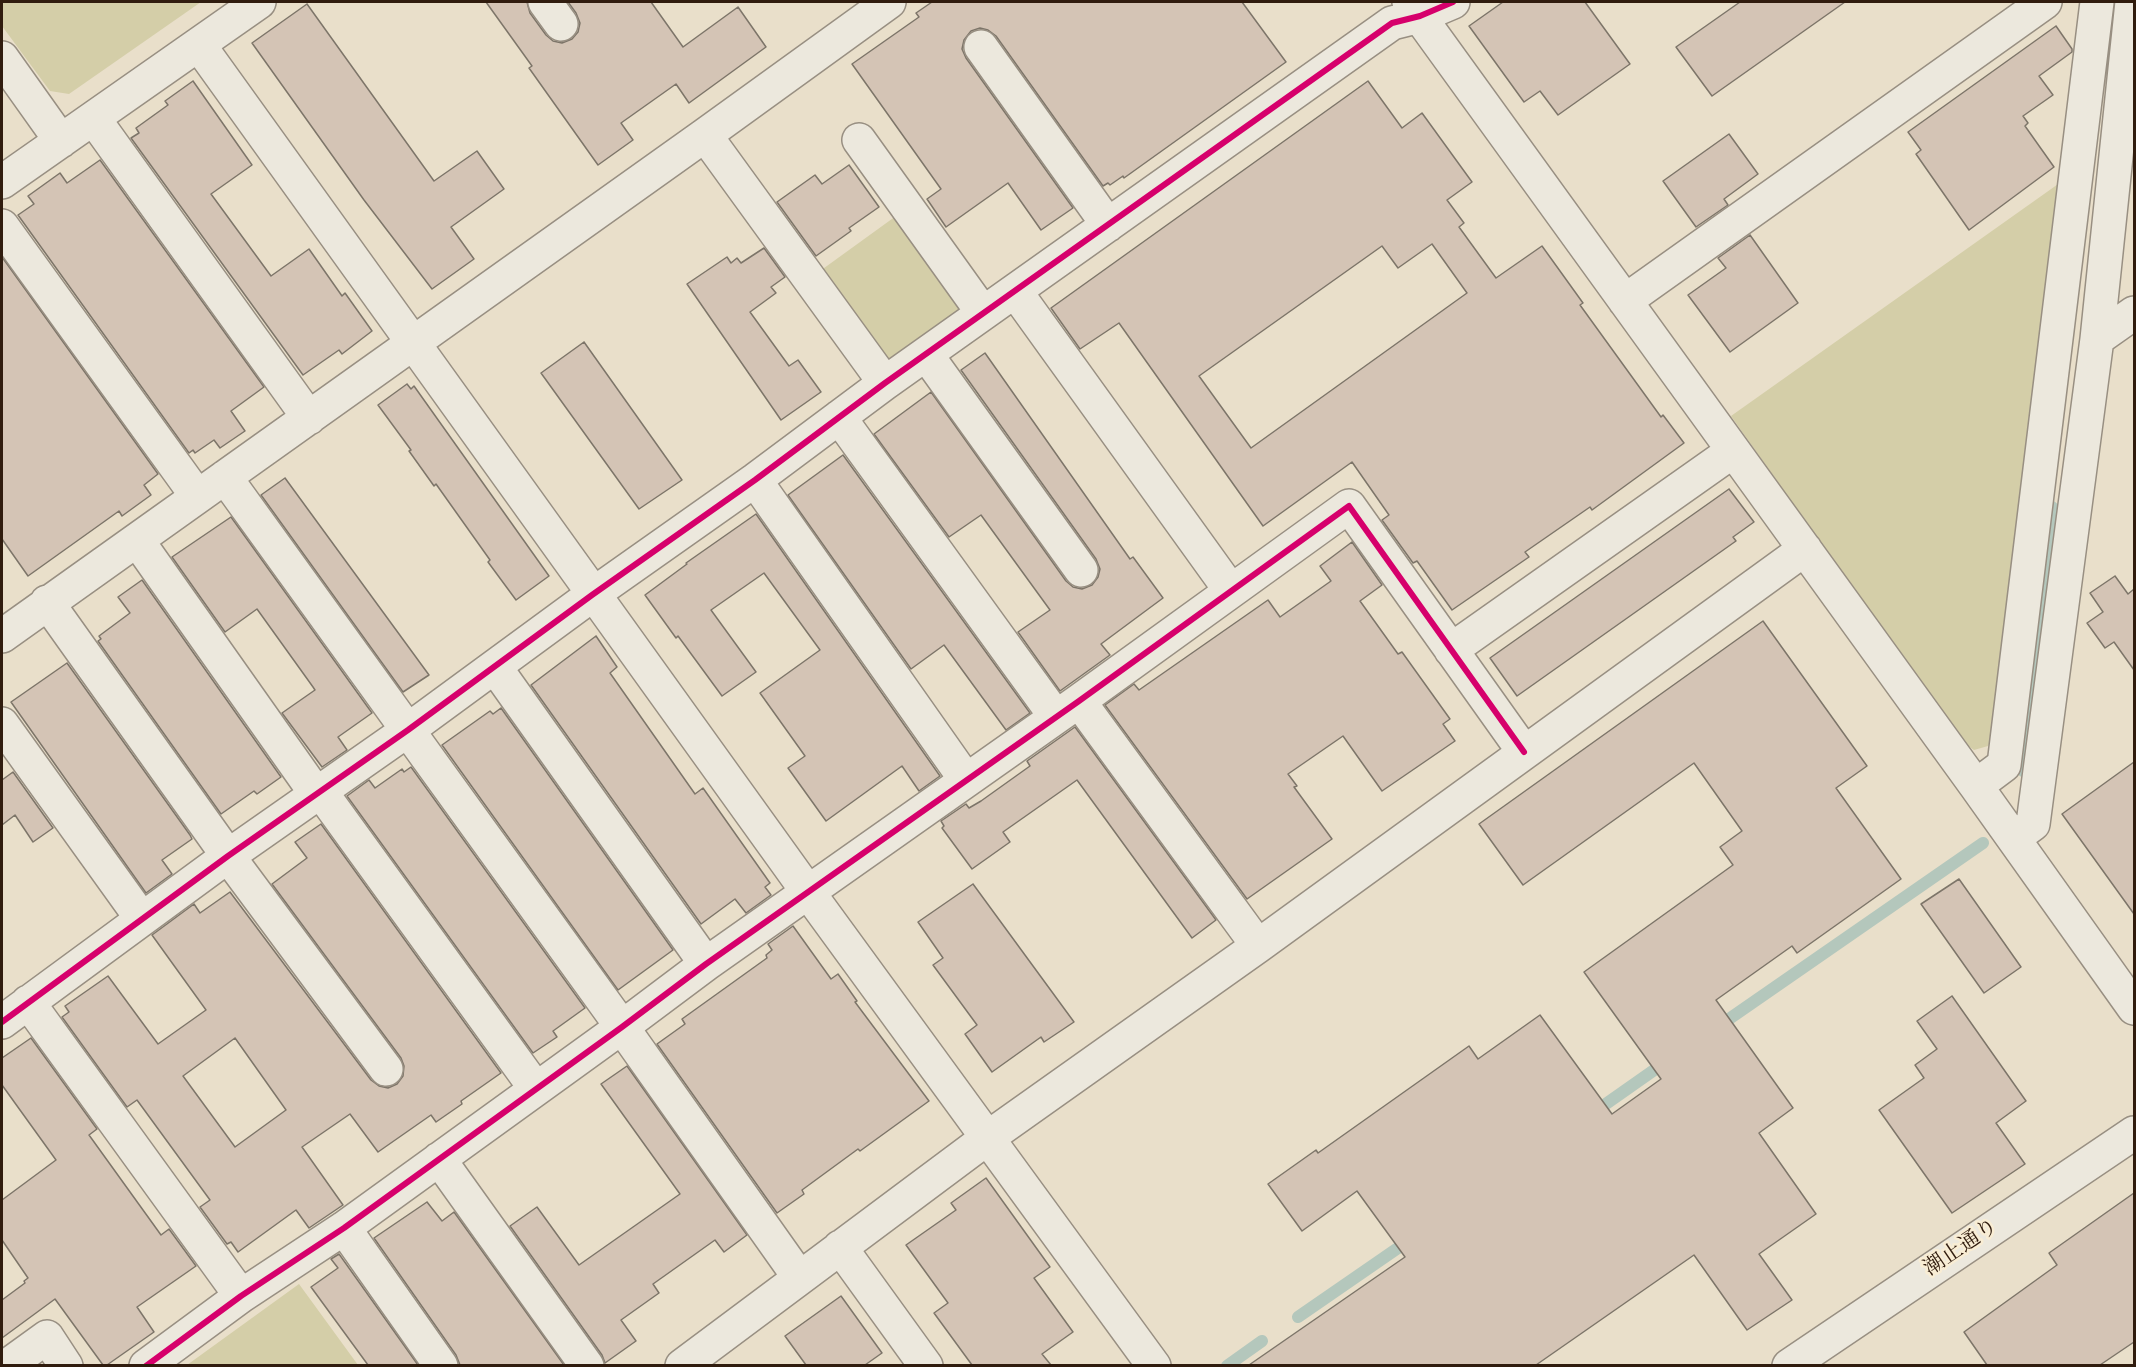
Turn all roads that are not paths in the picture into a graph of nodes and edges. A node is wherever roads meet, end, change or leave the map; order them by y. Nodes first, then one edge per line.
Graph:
1 (259, 2) edge
2 (889, 2) edge
3 (1453, 2) edge
4 (2043, 2) edge
5 (2097, 2) edge
6 (2132, 2) edge
7 (1414, 9) edge
8 (199, 45) junction
9 (981, 47) dead end
10 (2, 58) edge
11 (94, 119) junction
12 (705, 135) junction
13 (860, 140) dead end
14 (61, 141) junction
15 (2, 182) edge
16 (1108, 225) junction
17 (2, 226) edge
18 (1015, 291) junction
19 (1624, 301) junction
20 (983, 313) junction
21 (2134, 313) edge
22 (2097, 339) junction
23 (412, 345) junction
24 (926, 354) junction
25 (885, 383) junction
26 (839, 417) junction
27 (309, 418) junction
28 (1733, 451) junction
29 (225, 477) junction
30 (755, 480) junction
31 (197, 496) junction
32 (137, 540) junction
33 (1805, 549) junction
34 (1081, 570) dead end
35 (1231, 591) junction
36 (592, 595) junction
37 (47, 602) junction
38 (2, 636) edge
39 (1451, 650) junction
40 (495, 667) junction
41 (1067, 709) junction
42 (2, 724) edge
43 (408, 730) junction
44 (1524, 752) junction
45 (966, 780) junction
46 (1976, 786) junction
47 (319, 794) junction
48 (2014, 838) junction
49 (228, 856) junction
50 (808, 892) junction
51 (142, 919) junction
52 (1258, 946) junction
53 (706, 964) junction
54 (28, 1002) junction
55 (2134, 1008) edge
56 (2, 1022) edge
57 (622, 1027) junction
58 (386, 1069) dead end
59 (536, 1089) junction
60 (2134, 1133) edge
61 (986, 1138) junction
62 (439, 1159) junction
63 (344, 1228) junction
64 (840, 1247) junction
65 (799, 1277) junction
66 (241, 1296) junction
67 (7, 1365) edge
68 (66, 1365) edge
69 (146, 1365) edge
70 (441, 1365) edge
71 (587, 1365) edge
72 (682, 1365) edge
73 (926, 1365) edge
74 (1154, 1365) edge
75 (1789, 1365) edge

1 - 8 street
2 - 12 street
3 - 7 street
4 - 19 street
5 - 46 street
6 - 22 street
7 - 16 street
7 - 19 street
8 - 11 street
8 - 23 street
9 - 16 street
10 - 14 street
11 - 14 street
11 - 27 street
12 - 23 street
12 - 25 street
13 - 20 street
14 - 15 street
16 - 18 street
17 - 31 street
18 - 20 street
18 - 35 street
19 - 28 street
20 - 24 street
21 - 22 street
22 - 48 street
23 - 27 street
23 - 36 street
24 - 25 street
24 - 34 street
25 - 26 street
26 - 30 street
26 - 41 street
27 - 29 street
28 - 33 street
28 - 39 street
29 - 31 street
29 - 43 street
30 - 36 street
30 - 45 street
31 - 32 street
32 - 37 street
32 - 47 street
33 - 44 street
33 - 46 street
35 - 39 street
35 - 41 street
36 - 40 street
36 - 50 street
37 - 38 street
37 - 49 street
39 - 44 street
40 - 43 street
40 - 53 street
41 - 45 street
41 - 52 street
42 - 51 street
43 - 47 street
43 - 57 street
44 - 52 street
45 - 50 street
46 - 48 street
47 - 49 street
47 - 59 street
48 - 55 street
49 - 51 street
49 - 58 street
50 - 53 street
50 - 61 street
51 - 54 street
52 - 61 street
53 - 57 street
54 - 56 street
54 - 66 street
57 - 59 street
57 - 65 street
59 - 62 street
60 - 75 street, 潮止通り
61 - 64 street
61 - 74 street
62 - 63 street
62 - 71 street
63 - 66 street
63 - 70 street
64 - 65 street
64 - 73 street
65 - 72 street
66 - 69 street
67 - 68 street

